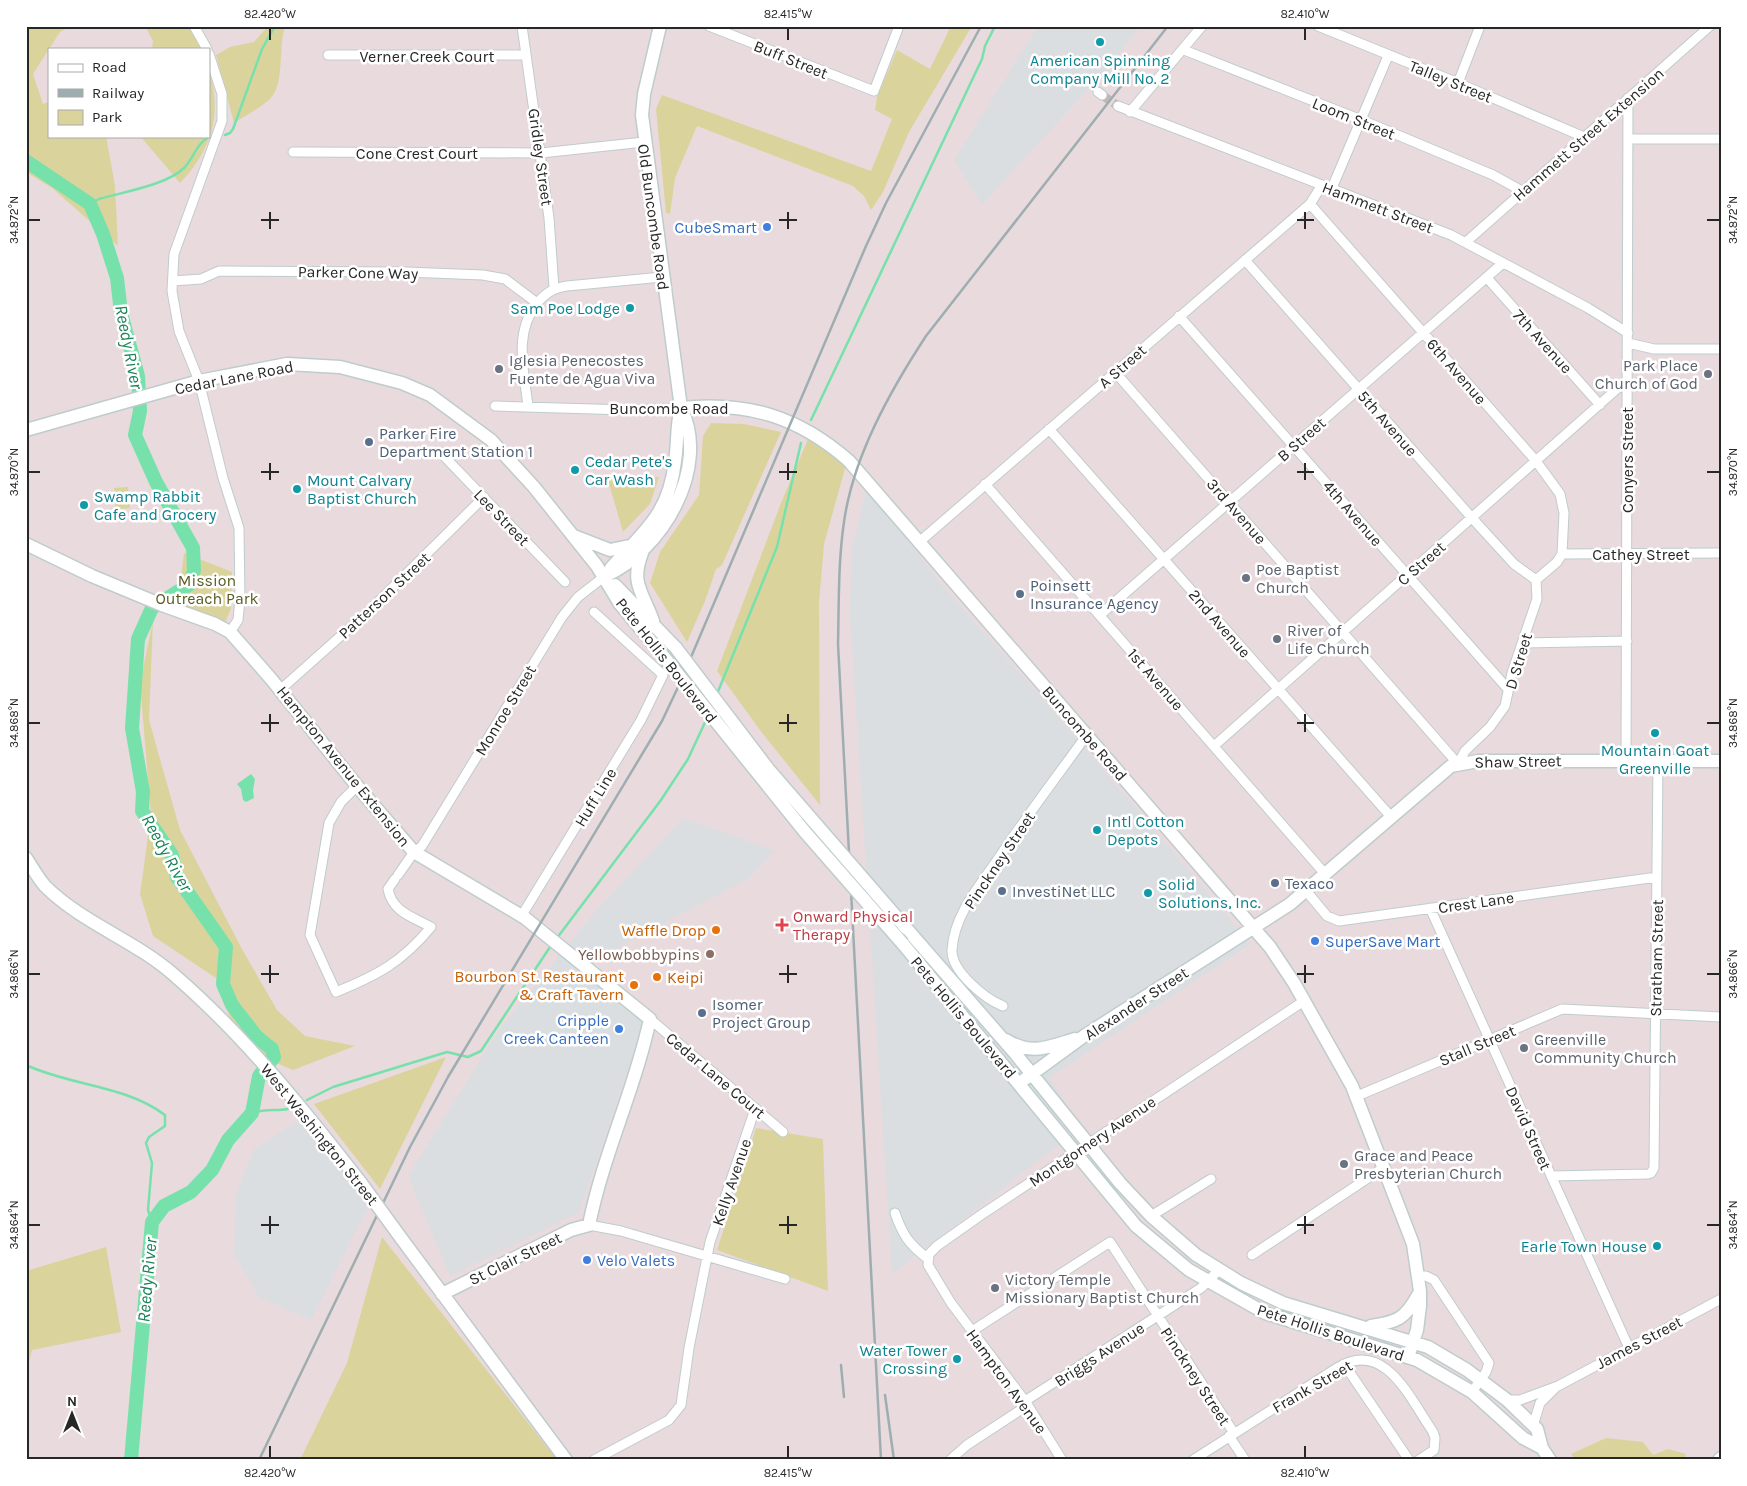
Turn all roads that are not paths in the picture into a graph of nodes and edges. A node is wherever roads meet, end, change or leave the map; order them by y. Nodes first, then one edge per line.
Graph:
1 (522, 26) edge
2 (660, 26) edge
3 (709, 26) edge
4 (899, 26) edge
5 (1202, 26) edge
6 (1318, 26) edge
7 (1480, 26) edge
8 (196, 27) edge
9 (1708, 27) edge
10 (206, 48) edge
11 (1184, 50) junction
12 (328, 55) dead end
13 (526, 55) junction
14 (1388, 56) junction
15 (210, 57) edge
16 (1458, 83) junction
17 (1628, 98) junction
18 (1118, 106) tunnel mouth
19 (1130, 112) junction
20 (1361, 120) junction
21 (1584, 138) junction
22 (1630, 139) junction
23 (1721, 139) edge
24 (644, 142) junction
25 (293, 152) dead end
26 (541, 153) junction
27 (1322, 185) junction
28 (1332, 188) junction
29 (1522, 191) junction
30 (1310, 204) junction
31 (1466, 242) junction
32 (1245, 260) junction
33 (1503, 263) junction
34 (662, 277) junction
35 (1487, 278) junction
36 (173, 281) junction
37 (554, 288) junction
38 (537, 303) junction
39 (1179, 316) junction
40 (1628, 332) junction
41 (1423, 333) junction
42 (1628, 343) junction
43 (1721, 349) edge
44 (1115, 372) junction
45 (1628, 380) junction
46 (198, 381) junction
47 (1359, 389) junction
48 (1600, 405) junction
49 (495, 406) dead end
50 (528, 406) junction
51 (681, 408) junction
52 (1049, 429) junction
53 (26, 430) edge
54 (1294, 446) junction
55 (440, 452) dead end
56 (1536, 461) junction
57 (985, 484) junction
58 (484, 497) junction
59 (1230, 502) junction
60 (1472, 518) junction
61 (573, 535) junction
62 (918, 543) junction
63 (26, 544) edge
64 (638, 548) junction
65 (1562, 554) junction
66 (1627, 554) junction
67 (1721, 554) edge
68 (1164, 559) junction
69 (1407, 574) junction
70 (605, 576) junction
71 (1536, 580) junction
72 (565, 582) dead end
73 (594, 612) dead end
74 (1100, 615) junction
75 (654, 625) junction
76 (1343, 631) junction
77 (230, 632) junction
78 (1627, 641) junction
79 (1523, 643) junction
80 (1278, 688) junction
81 (1507, 688) junction
82 (280, 690) junction
83 (1086, 736) junction
84 (1214, 746) junction
85 (1626, 761) junction
86 (1658, 761) junction
87 (1721, 761) edge
88 (1458, 764) junction
89 (357, 786) junction
90 (1392, 818) junction
91 (414, 852) junction
92 (26, 858) edge
93 (1326, 875) junction
94 (1657, 877) junction
95 (1307, 892) junction
96 (1430, 908) junction
97 (522, 916) junction
98 (1255, 928) junction
99 (1304, 1001) junction
100 (1003, 1006) dead end
101 (1655, 1013) junction
102 (1721, 1017) edge
103 (650, 1019) junction
104 (1000, 1036) junction
105 (1084, 1036) junction
106 (1490, 1040) junction
107 (1032, 1074) junction
108 (1020, 1084) junction
109 (1355, 1097) junction
110 (755, 1109) junction
111 (783, 1132) dead end
112 (1088, 1144) junction
113 (1075, 1153) junction
114 (1383, 1168) junction
115 (1551, 1176) junction
116 (1211, 1179) dead end
117 (896, 1213) dead end
118 (1151, 1216) junction
119 (589, 1225) junction
120 (707, 1255) junction
121 (1252, 1255) dead end
122 (928, 1259) junction
123 (1219, 1270) junction
124 (1418, 1276) junction
125 (785, 1279) dead end
126 (1208, 1282) junction
127 (1420, 1291) junction
128 (442, 1294) junction
129 (1721, 1299) edge
130 (1157, 1316) junction
131 (1368, 1327) junction
132 (972, 1331) junction
133 (1414, 1342) junction
134 (1629, 1348) junction
135 (1408, 1357) junction
136 (1344, 1364) junction
137 (1481, 1380) junction
138 (1558, 1386) junction
139 (1472, 1392) junction
140 (1507, 1400) junction
141 (1027, 1403) junction
142 (1533, 1426) junction
143 (1231, 1435) junction
144 (1542, 1448) junction
145 (566, 1460) edge
146 (594, 1460) edge
147 (950, 1460) edge
148 (1062, 1460) edge
149 (1193, 1460) edge
150 (1245, 1460) edge
151 (1409, 1460) edge
152 (1419, 1460) edge
153 (1550, 1460) edge

1 - 13 street, Gridley Street
2 - 24 street, Old Buncombe Road
3 - 4 street, Buff Street
5 - 11 street
6 - 14 street, Talley Street
7 - 16 street
8 - 10 street
9 - 17 street, Hammett Street Extension
11 - 19 street
11 - 20 street, Loom Street
12 - 13 street, Verner Creek Court
13 - 26 street, Gridley Street
14 - 16 street, Talley Street
14 - 20 street
15 - 36 street
16 - 21 street, Talley Street
17 - 21 street, Hammett Street Extension
17 - 22 street, Conyers Street
18 - 19 street, Hammett Street
19 - 27 street, Hammett Street
20 - 28 street
20 - 29 street, Loom Street
21 - 29 street, Hammett Street Extension
22 - 23 street
22 - 40 street, Conyers Street
24 - 26 street, Cone Crest Court
24 - 34 street, Old Buncombe Road
25 - 26 street, Cone Crest Court
26 - 37 street, Gridley Street
27 - 28 street, Hammett Street
27 - 30 street, A Street
28 - 31 street, Hammett Street
29 - 31 street, Hammett Street Extension
30 - 32 street, A Street
30 - 41 street, 6th Avenue
31 - 33 street, Hammett Street
32 - 39 street, A Street
32 - 47 street, 5th Avenue
33 - 35 street, B Street
33 - 40 street, Hammett Street
34 - 37 street
34 - 51 street, Old Buncombe Road
35 - 41 street, B Street
35 - 48 street, 7th Avenue
36 - 38 street, Parker Cone Way
36 - 46 street
37 - 38 street
38 - 50 street
39 - 44 street, A Street
39 - 54 street, 4th Avenue
40 - 42 street, Conyers Street
41 - 47 street, B Street
41 - 56 street, 6th Avenue
42 - 43 street
42 - 45 street, Conyers Street
44 - 52 street, A Street
44 - 59 street, 3rd Avenue
45 - 48 street, C Street
45 - 66 street, Conyers Street
46 - 53 street, Cedar Lane Road
46 - 61 street, Cedar Lane Road
46 - 77 street
47 - 54 street, B Street
47 - 60 street, 5th Avenue
48 - 56 street, C Street
49 - 50 street, Buncombe Road
50 - 51 street, Buncombe Road
51 - 62 street, Buncombe Road
51 - 64 street, Old Buncombe Road
52 - 57 street, A Street
52 - 68 street, 2nd Avenue
54 - 59 street, B Street
54 - 69 street, 4th Avenue
55 - 58 street, Lee Street
56 - 60 street, C Street
56 - 65 street, 6th Avenue
57 - 62 street, A Street
57 - 74 street, 1st Avenue
58 - 72 street, Lee Street
58 - 82 street, Patterson Street
59 - 68 street, B Street
59 - 76 street, 3rd Avenue
60 - 69 street, C Street
60 - 71 street, 5th Avenue
61 - 64 street
61 - 70 street, Cedar Lane Road
62 - 83 street, Buncombe Road
63 - 77 street, Hampton Avenue Extension
64 - 70 street, Old Buncombe Road
64 - 75 street, Old Buncombe Road
65 - 66 street, Cathey Street
65 - 71 street
66 - 67 street, Cathey Street
66 - 78 street, Conyers Street
68 - 74 street, B Street
68 - 80 street, 2nd Avenue
69 - 76 street, C Street
69 - 81 street, 4th Avenue
70 - 75 street, Pete Hollis Boulevard
70 - 91 street, Monroe Street
70 - 108 street, Pete Hollis Boulevard, bridge
71 - 79 street, D Street
73 - 97 street, Huff Line
74 - 84 street, 1st Avenue
75 - 104 street, Pete Hollis Boulevard, bridge
76 - 80 street, C Street
76 - 88 street, 3rd Avenue
77 - 82 street, Hampton Avenue Extension
78 - 79 street
78 - 85 street, Conyers Street
79 - 81 street, D Street
80 - 84 street, C Street
80 - 90 street, 2nd Avenue
81 - 88 street, D Street
82 - 89 street, Hampton Avenue Extension
83 - 98 street, Buncombe Road
83 - 100 street, Pinckney Street
84 - 93 street, 1st Avenue
85 - 86 street, Shaw Street
85 - 88 street, Shaw Street
86 - 87 street, Shaw Street
86 - 94 street, Stratham Street
88 - 90 street, Shaw Street
89 - 91 street, Hampton Avenue Extension
89 - 91 street, Monroe Street
90 - 93 street, Shaw Street
91 - 97 street, Hampton Avenue Extension
92 - 128 street, West Washington Street, bridge
93 - 95 street, Shaw Street
94 - 96 street, Crest Lane
94 - 101 street, Stratham Street
95 - 96 street, Crest Lane
95 - 98 street, Shaw Street
96 - 106 street, David Street
97 - 103 street, Hampton Avenue Extension
98 - 99 street, Buncombe Road
98 - 105 street, Alexander Street
99 - 109 street, Buncombe Road
99 - 112 street, Montgomery Avenue
101 - 102 street, Stall Street
101 - 106 street, Stall Street
101 - 115 street, Stratham Street
103 - 110 street, Cedar Lane Court
103 - 119 street
104 - 105 street
104 - 107 street, Pete Hollis Boulevard
105 - 107 street, Alexander Street
106 - 109 street, Stall Street
106 - 115 street, David Street
107 - 108 street, Alexander Street
107 - 112 street, Pete Hollis Boulevard
108 - 113 street, Pete Hollis Boulevard
109 - 114 street, Buncombe Road
110 - 111 street, Cedar Lane Court
110 - 120 street, Kelly Avenue
112 - 113 street, Montgomery Avenue
112 - 118 street, Pete Hollis Boulevard
113 - 122 street, Montgomery Avenue
113 - 126 street, Pete Hollis Boulevard
114 - 121 street
114 - 124 street, Buncombe Road
115 - 134 street, David Street
116 - 118 street
117 - 122 street
118 - 123 street, Pete Hollis Boulevard
119 - 120 street
119 - 128 street, St Clair Street
120 - 125 street
120 - 146 street, Kelly Avenue
122 - 132 street, Hampton Avenue
123 - 126 street, Briggs Avenue
123 - 131 street, Pete Hollis Boulevard
124 - 127 street, Buncombe Road
124 - 137 street
126 - 130 street, Briggs Avenue
126 - 135 street, Pete Hollis Boulevard
127 - 131 street
127 - 133 street, Buncombe Road
128 - 145 street, West Washington Street
129 - 134 street, James Street
130 - 132 street, Pinckney Street
130 - 141 street, Briggs Avenue
130 - 143 street, Pinckney Street
131 - 133 street, Pete Hollis Boulevard
132 - 141 street, Hampton Avenue
133 - 135 street, Buncombe Road
133 - 137 street, Pete Hollis Boulevard
134 - 138 street, James Street
135 - 139 street, Pete Hollis Boulevard
136 - 143 street, Frank Street
136 - 151 street
136 - 152 street, Frank Street
137 - 139 street
137 - 140 street, Pete Hollis Boulevard
138 - 140 street, James Street
138 - 142 street, James Street
139 - 144 street, Pete Hollis Boulevard
140 - 142 street, Pete Hollis Boulevard
141 - 147 street, Briggs Avenue
141 - 148 street, Hampton Avenue
142 - 144 street, Pete Hollis Boulevard
143 - 149 street, Frank Street
143 - 150 street, Pinckney Street
144 - 153 street, Pete Hollis Boulevard

